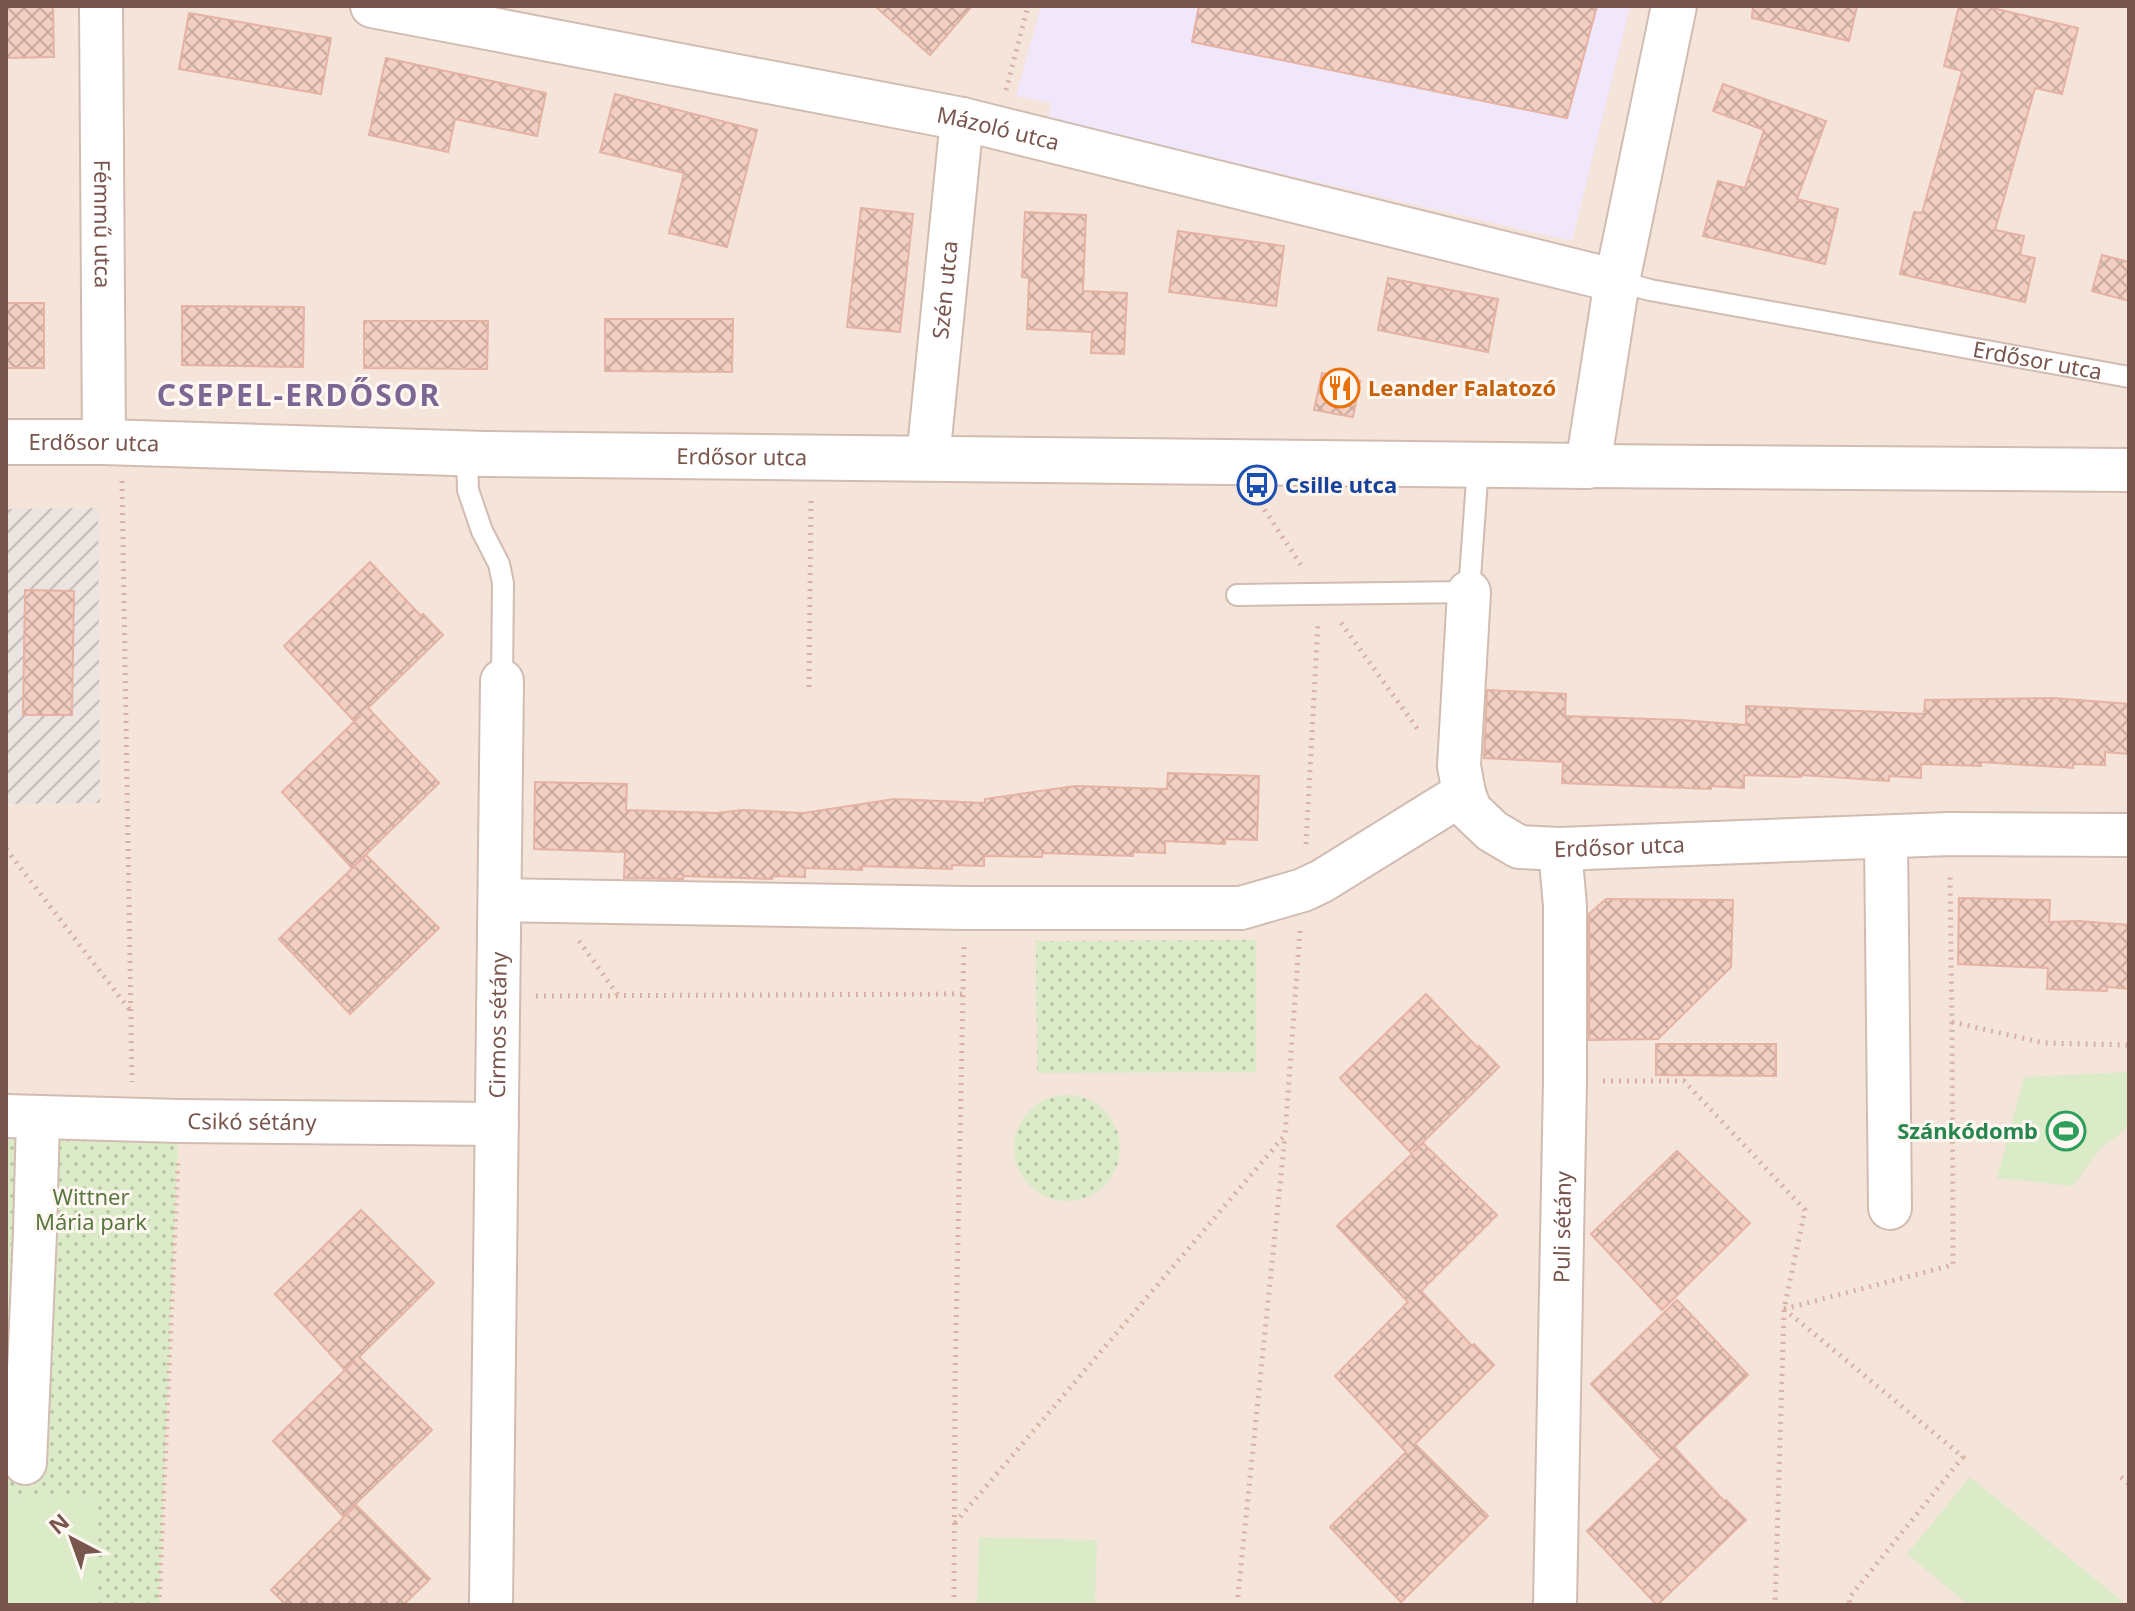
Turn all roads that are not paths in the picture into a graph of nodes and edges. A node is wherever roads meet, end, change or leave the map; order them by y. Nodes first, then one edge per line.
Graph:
1 (101, 6) edge
2 (372, 6) edge
3 (1674, 6) edge
4 (962, 119) junction
5 (1617, 281) junction
6 (2129, 377) edge
7 (6, 442) edge
8 (104, 442) junction
9 (467, 453) junction
10 (928, 459) junction
11 (1478, 466) junction
12 (1588, 466) junction
13 (2129, 470) edge
14 (1469, 592) junction
15 (1237, 595) dead end
16 (502, 681) joint
17 (1464, 793) junction
18 (2129, 835) edge
19 (1886, 838) junction
20 (1560, 849) junction
21 (500, 900) junction
22 (22, 1116) edge
23 (497, 1124) junction
24 (1890, 1208) dead end
25 (25, 1463) dead end
26 (499, 1591) edge
27 (1555, 1605) edge

1 - 8 street, Fémmű utca
2 - 4 street, Mázoló utca
3 - 5 street
4 - 5 street, Mázoló utca
4 - 10 street, Szén utca
5 - 6 lane, Erdősor utca
5 - 12 street
7 - 8 street, Erdősor utca
8 - 9 street, Erdősor utca
9 - 10 street, Erdősor utca
9 - 16 lane, Cirmos sétány
10 - 11 street, Erdősor utca
11 - 12 street, Erdősor utca
11 - 14 lane, Erdősor utca
12 - 13 street, Erdősor utca
14 - 15 lane
14 - 17 street, Erdősor utca
16 - 21 street, Cirmos sétány
17 - 20 street, Erdősor utca
17 - 21 street
18 - 19 street, Erdősor utca
19 - 20 street, Erdősor utca
19 - 24 street
20 - 27 street, Puli sétány
21 - 23 street, Cirmos sétány
22 - 23 street, Csikó sétány
22 - 25 street
23 - 26 street, Cirmos sétány

